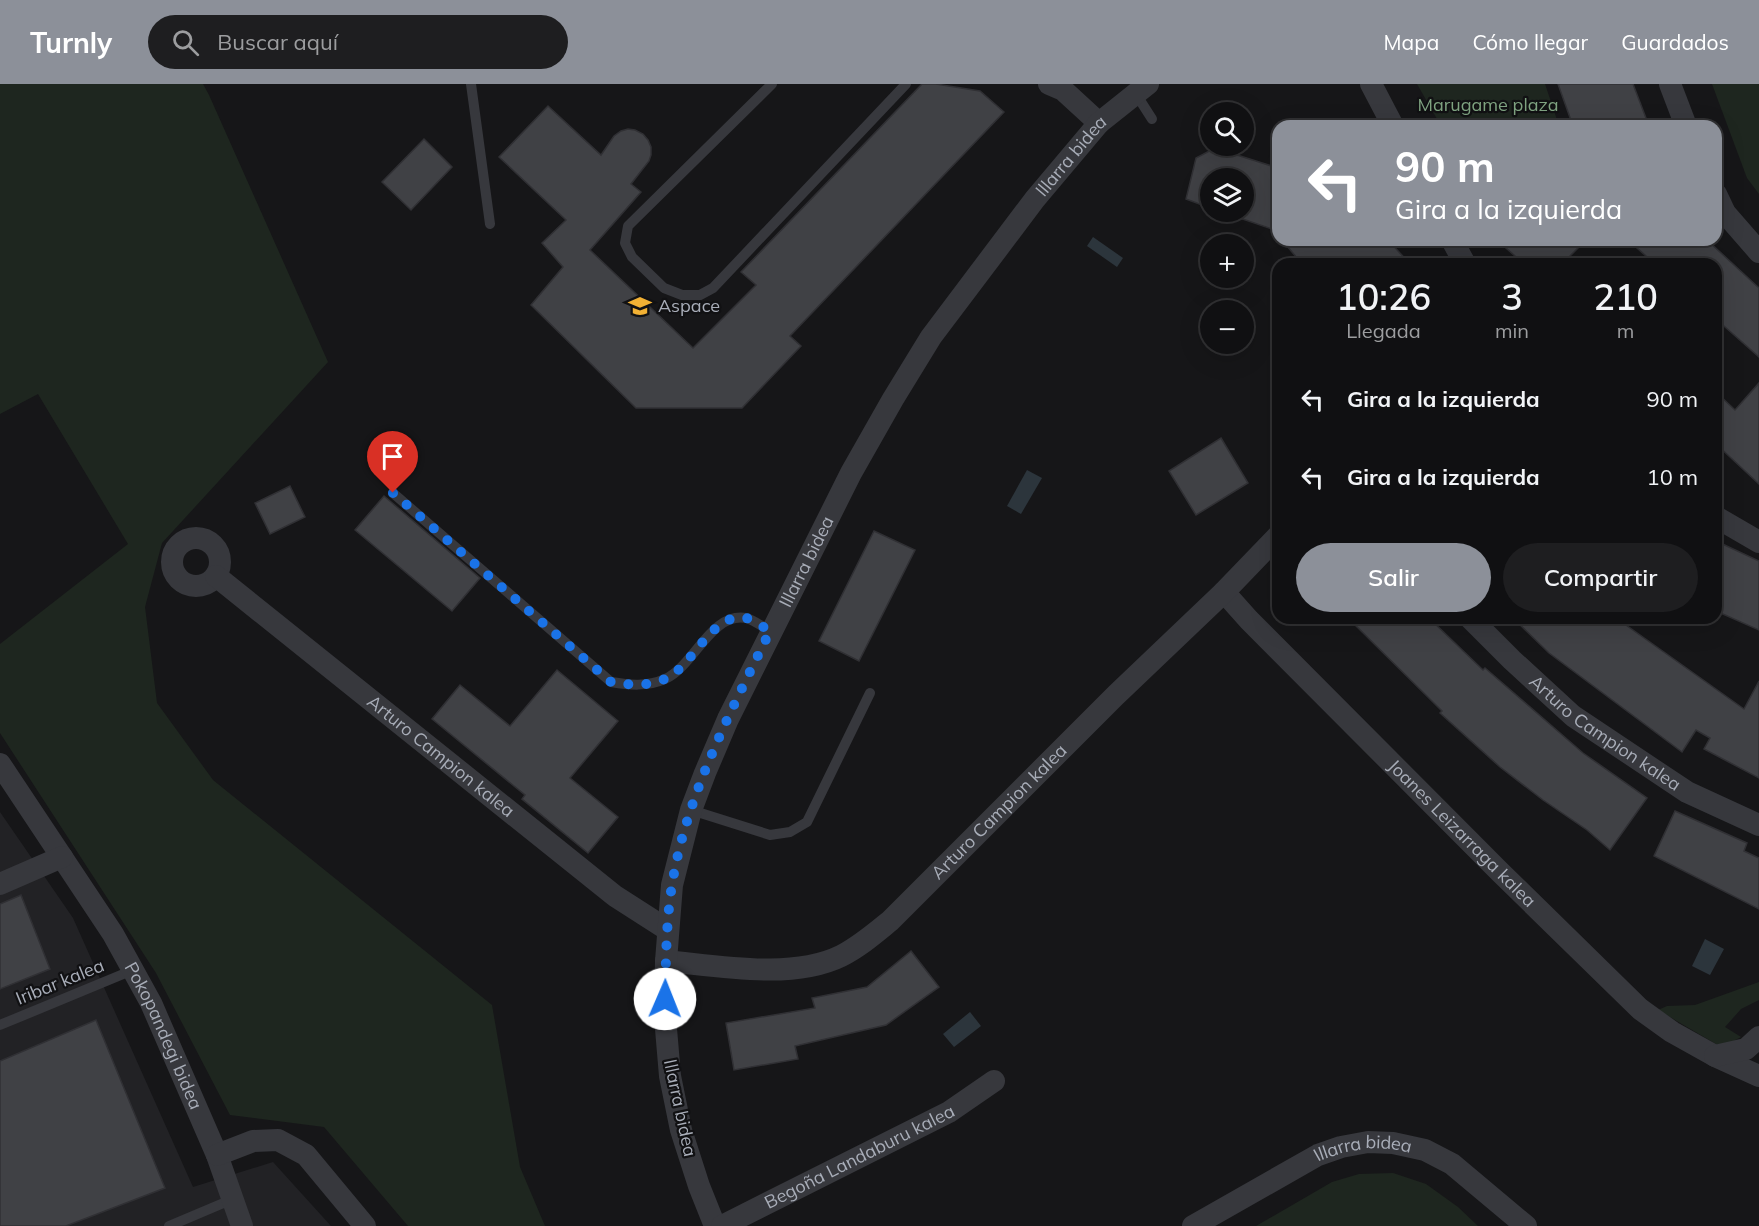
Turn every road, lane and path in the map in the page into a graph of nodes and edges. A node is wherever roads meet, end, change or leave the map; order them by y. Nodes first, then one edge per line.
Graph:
1 (471, 84) edge
2 (772, 84) edge
3 (906, 84) edge
4 (1049, 84) edge
5 (1355, 84) edge
6 (1371, 84) edge
7 (1670, 84) edge
8 (1142, 89) edge
9 (1387, 116) edge
10 (1152, 119) dead end
11 (1684, 120) edge
12 (1099, 123) junction
13 (1722, 207) edge
14 (490, 224) dead end
15 (1759, 252) edge
16 (393, 493) dead end
17 (1722, 518) edge
18 (1722, 520) edge
19 (1759, 525) edge
20 (1272, 542) edge
21 (1759, 542) edge
22 (216, 576) dead end
23 (1224, 592) junction
24 (1476, 624) edge
25 (770, 631) junction
26 (870, 693) dead end
27 (0, 764) edge
28 (691, 810) junction
29 (1759, 825) edge
30 (62, 857) junction
31 (0, 884) edge
32 (668, 930) junction
33 (666, 961) junction
34 (133, 970) junction
35 (0, 1025) edge
36 (1759, 1037) edge
37 (1715, 1056) junction
38 (1759, 1076) edge
39 (994, 1081) dead end
40 (217, 1155) junction
41 (233, 1199) junction
42 (169, 1226) edge
43 (242, 1226) edge
44 (365, 1226) edge
45 (715, 1226) edge
46 (722, 1226) edge
47 (1193, 1226) edge
48 (1526, 1226) edge

1 - 14 lane
2 - 3 lane
4 - 12 street
5 - 9 street
6 - 9 street
7 - 11 street
8 - 10 lane
8 - 12 street, Illarra bidea
12 - 25 street, Illarra bidea
13 - 15 street
16 - 25 lane
17 - 19 street
18 - 21 street
20 - 23 street, Arturo Campion kalea
22 - 32 street, Arturo Campion kalea
23 - 33 street, Arturo Campion kalea
23 - 37 street, Joanes Leizarraga kalea
24 - 29 street, Arturo Campion kalea
25 - 28 street, Illarra bidea
26 - 28 lane
27 - 30 street, Pokopandegi bidea
28 - 32 street, Illarra bidea
30 - 31 street
30 - 34 street, Pokopandegi bidea
32 - 33 street, Illarra bidea
33 - 45 street, Illarra bidea
34 - 35 lane, Iribar kalea
34 - 40 street, Pokopandegi bidea
36 - 37 street
37 - 38 street, Joanes Leizarraga kalea
39 - 46 street, Begoña Landaburu kalea
40 - 41 street, Pokopandegi bidea
40 - 44 street
41 - 42 lane
41 - 43 street, Pokopandegi bidea
47 - 48 street, Illarra bidea

